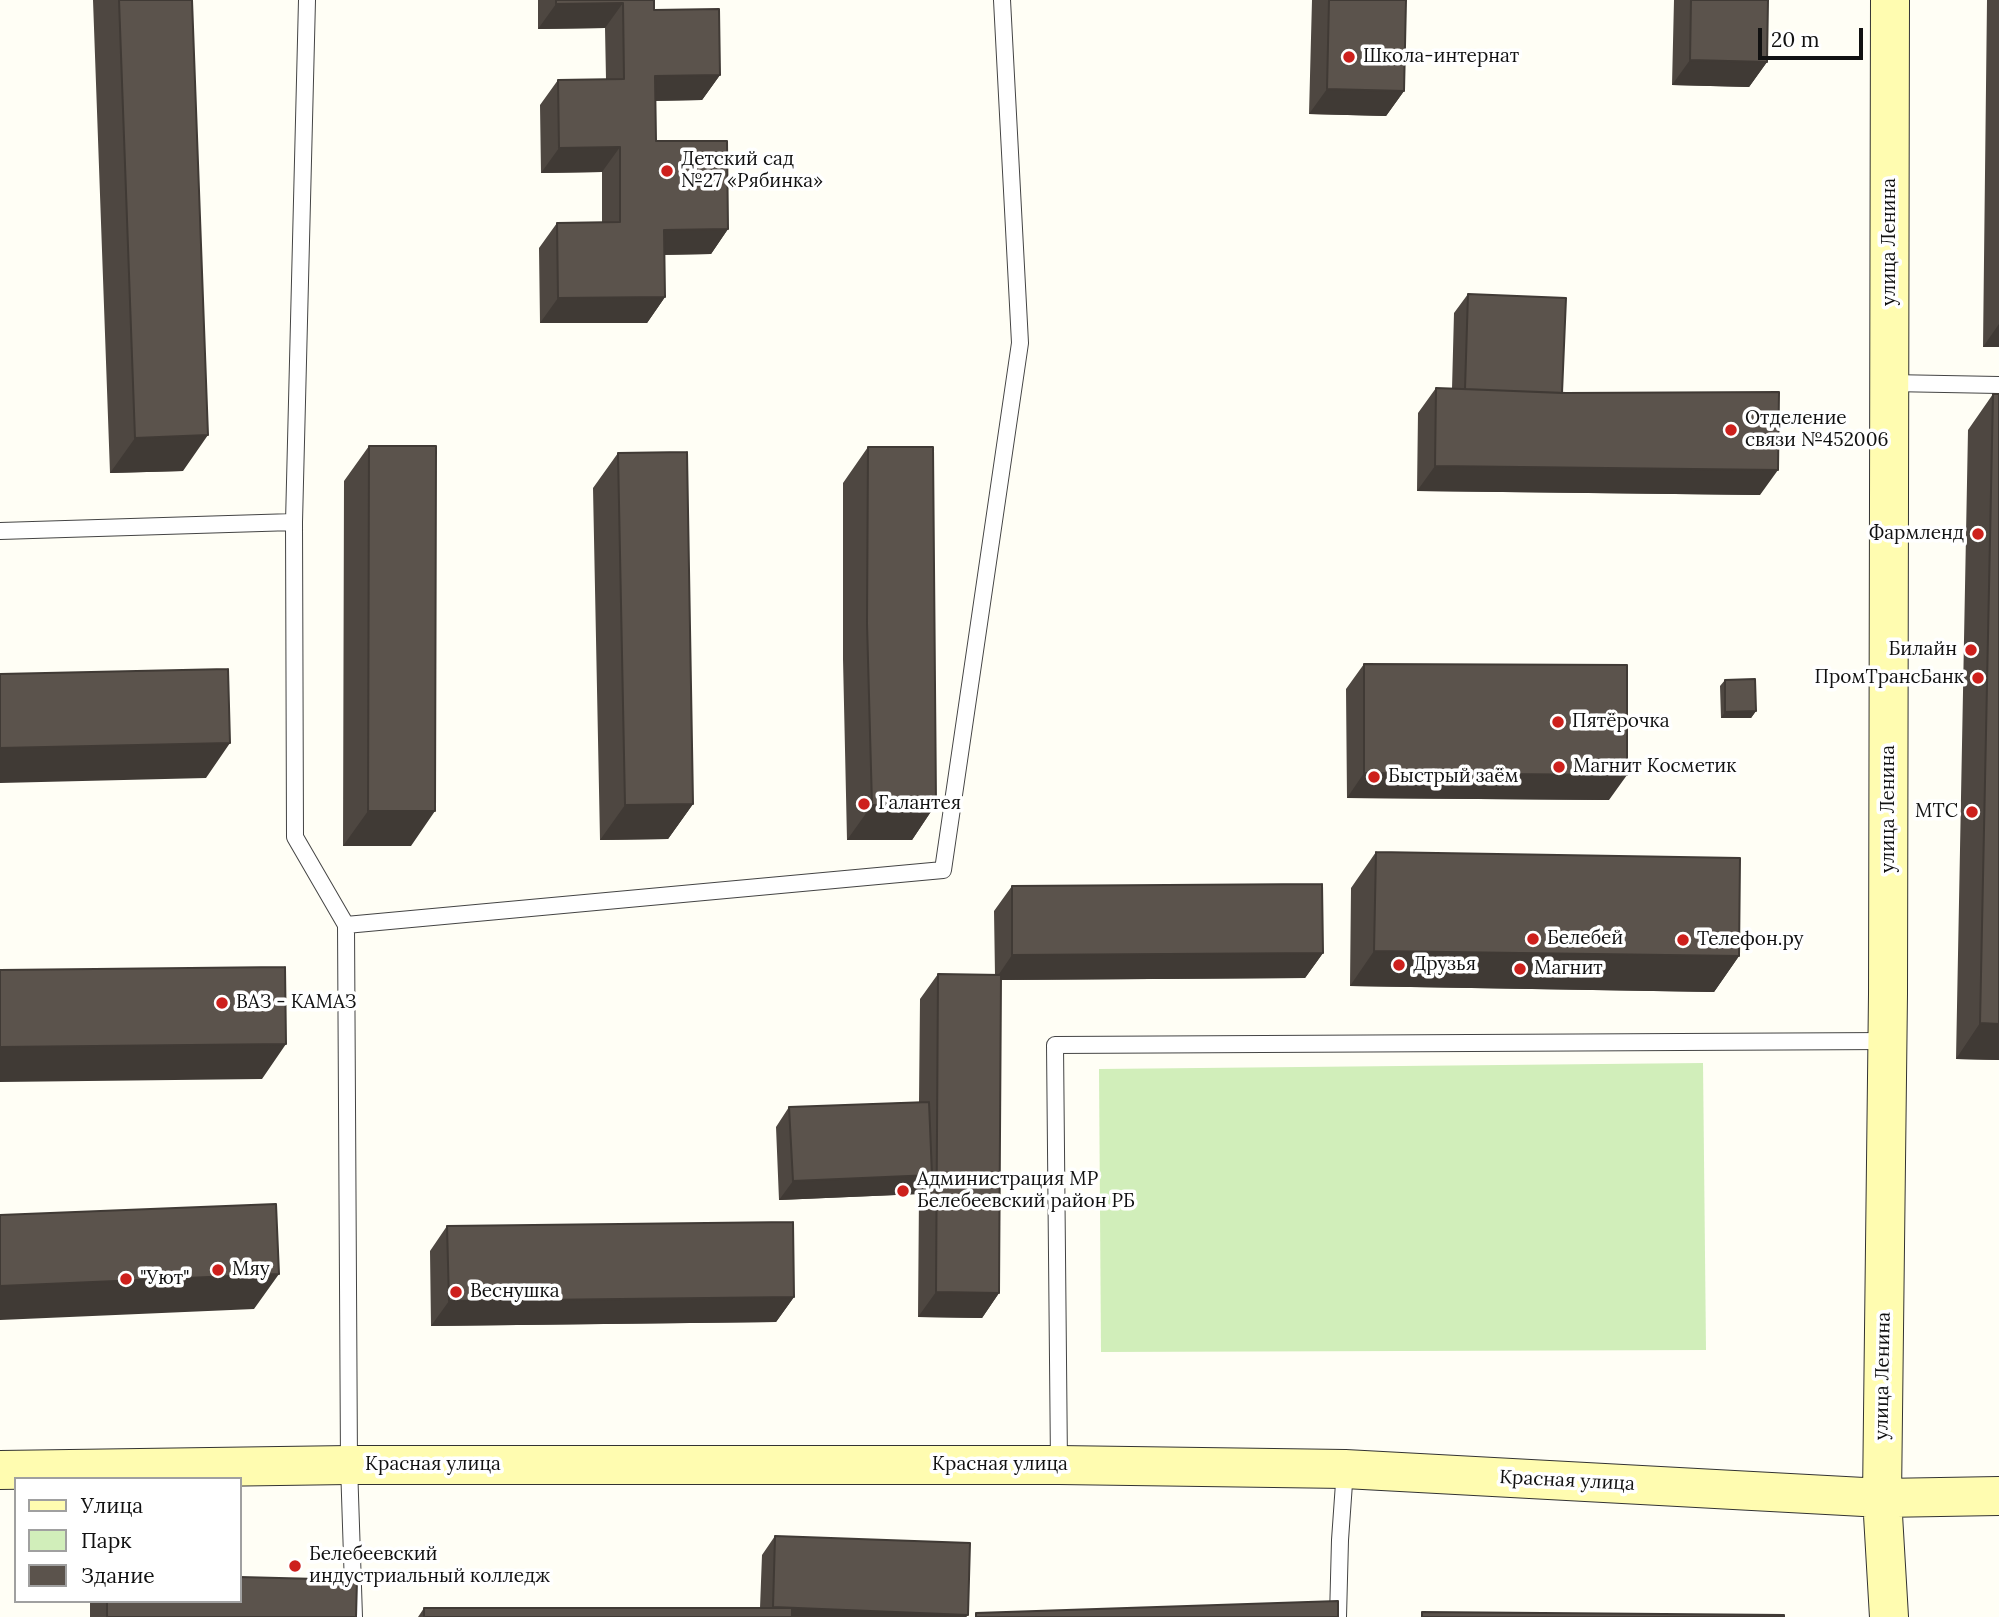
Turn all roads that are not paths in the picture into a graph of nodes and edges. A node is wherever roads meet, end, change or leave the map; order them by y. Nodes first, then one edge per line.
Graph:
1 (307, 0) edge
2 (1002, 0) edge
3 (1890, 0) edge
4 (1889, 383) junction
5 (1999, 385) edge
6 (295, 522) junction
7 (0, 531) edge
8 (346, 925) junction
9 (1888, 1041) junction
10 (349, 1465) junction
11 (1059, 1465) junction
12 (1345, 1469) junction
13 (0, 1470) edge
14 (1999, 1496) edge
15 (1882, 1498) junction
16 (354, 1617) edge
17 (1338, 1617) edge
18 (1889, 1617) edge

1 - 6 lane
2 - 8 lane
3 - 4 street, улица Ленина
4 - 5 lane
4 - 9 street, улица Ленина
6 - 7 lane
6 - 8 lane
8 - 10 lane
9 - 11 lane
9 - 15 street, улица Ленина
10 - 11 street, Красная улица
10 - 13 street, Красная улица
10 - 16 lane
11 - 12 street, Красная улица
12 - 15 street, Красная улица
12 - 17 lane
14 - 15 street, Красная улица
15 - 18 street, улица Ленина

